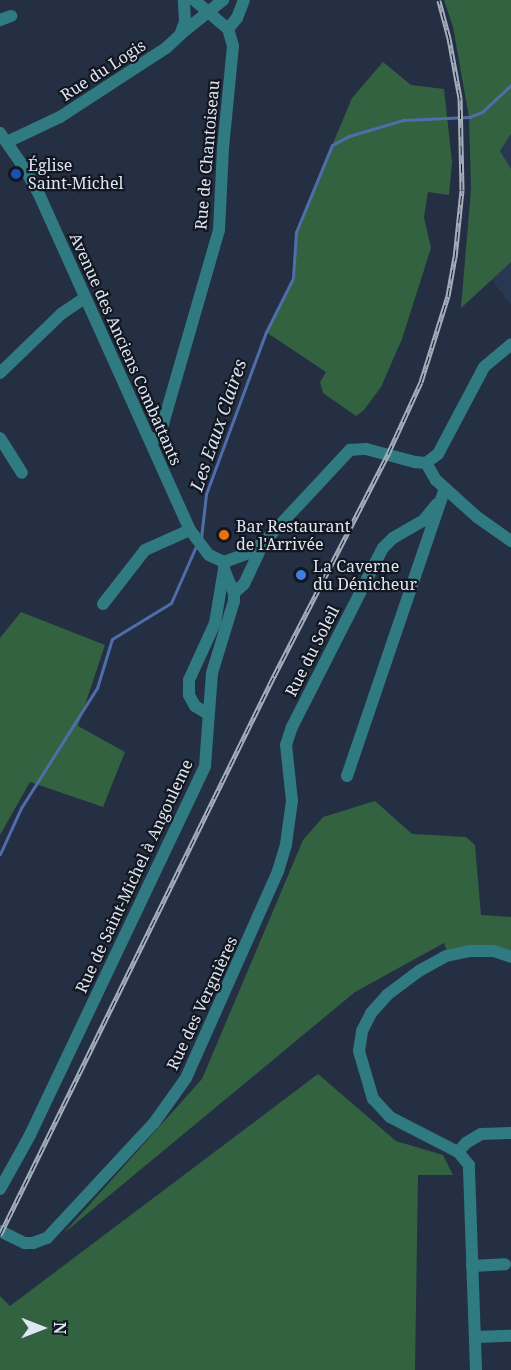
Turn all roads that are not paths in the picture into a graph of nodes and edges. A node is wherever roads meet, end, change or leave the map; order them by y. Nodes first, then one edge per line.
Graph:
1 (184, 0) edge
2 (194, 0) edge
3 (223, 0) edge
4 (244, 0) edge
5 (209, 12) junction
6 (228, 28) junction
7 (180, 36) junction
8 (4, 138) edge
9 (85, 298) junction
10 (511, 344) edge
11 (0, 373) edge
12 (0, 438) edge
13 (151, 442) junction
14 (426, 463) junction
15 (22, 473) dead end
16 (445, 488) junction
17 (437, 504) junction
18 (193, 535) junction
19 (265, 541) junction
20 (511, 541) edge
21 (224, 566) junction
22 (234, 593) junction
23 (103, 604) dead end
24 (208, 714) junction
25 (290, 772) joint
26 (347, 776) dead end
27 (511, 957) edge
28 (511, 1133) edge
29 (458, 1152) junction
30 (0, 1189) edge
31 (6, 1234) edge
32 (505, 1264) dead end
33 (472, 1266) junction
34 (511, 1336) edge
35 (475, 1337) junction
36 (476, 1370) edge

1 - 7 street
2 - 5 street
3 - 5 street, Rue du Logis
4 - 6 street
5 - 6 street
5 - 7 street, Rue du Logis
6 - 13 street, Rue de Chantoiseau
7 - 8 street, Rue du Logis
8 - 9 street, Avenue des Anciens Combattants
9 - 11 street
9 - 13 street, Avenue des Anciens Combattants
10 - 14 street
12 - 15 street
13 - 18 street, Avenue des Anciens Combattants
14 - 16 street
14 - 19 street
16 - 17 street
16 - 20 street
17 - 25 street, Rue du Soleil
17 - 26 street
18 - 21 street, Avenue des Anciens Combattants
18 - 23 street
19 - 21 street
19 - 22 street
21 - 22 street
21 - 24 street
22 - 24 street, Rue de Saint-Michel à Angouleme
24 - 30 street, Rue de Saint-Michel à Angouleme
25 - 31 street, Rue des Vergnières
27 - 29 street
28 - 29 street
29 - 33 street
32 - 33 street
33 - 35 street
34 - 35 street
35 - 36 street

